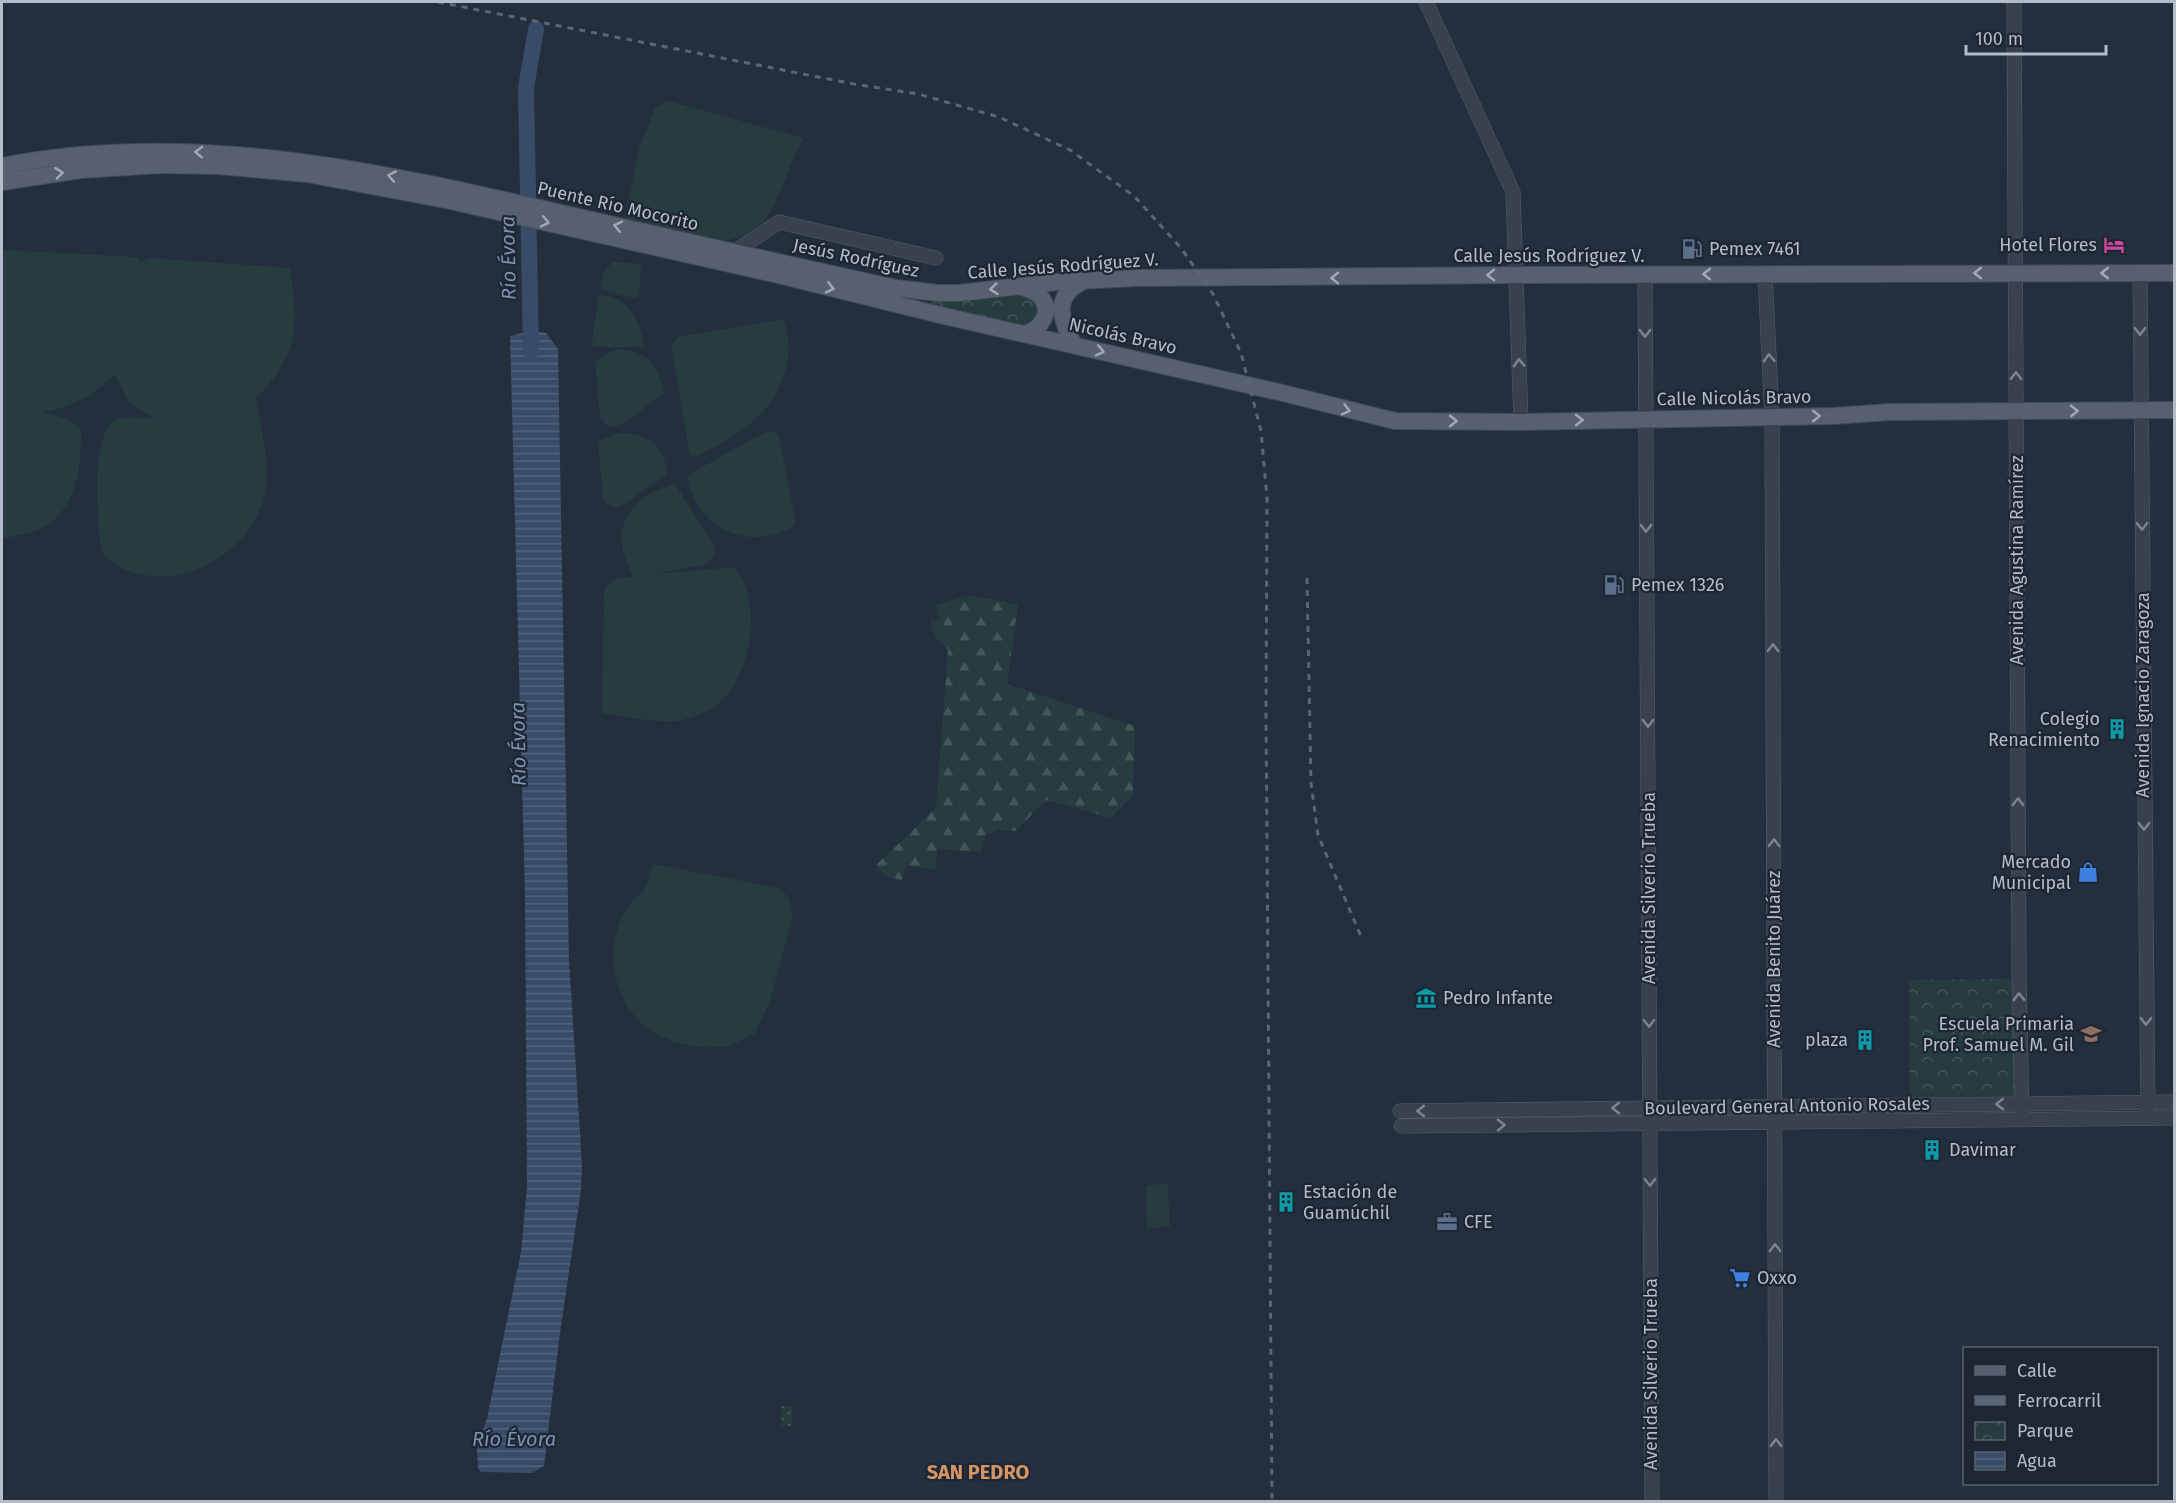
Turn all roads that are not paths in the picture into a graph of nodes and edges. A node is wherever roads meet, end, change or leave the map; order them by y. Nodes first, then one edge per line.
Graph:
1 (1426, 2) edge
2 (2014, 2) edge
3 (2, 166) edge
4 (2, 182) edge
5 (448, 194) junction
6 (734, 252) junction
7 (936, 258) dead end
8 (776, 268) junction
9 (2016, 273) junction
10 (2140, 273) junction
11 (2175, 273) edge
12 (1765, 274) junction
13 (1516, 275) junction
14 (1645, 275) junction
15 (1085, 280) junction
16 (1021, 286) junction
17 (925, 292) joint
18 (1025, 334) junction
19 (1074, 345) junction
20 (1298, 397) joint
21 (2141, 410) junction
22 (2175, 410) edge
23 (2016, 412) junction
24 (1772, 417) junction
25 (1646, 419) junction
26 (1521, 422) junction
27 (2148, 1102) junction
28 (2175, 1102) edge
29 (2022, 1103) junction
30 (1775, 1106) junction
31 (1650, 1108) junction
32 (1400, 1111) dead end
33 (2148, 1118) junction
34 (2175, 1118) edge
35 (2022, 1119) junction
36 (1775, 1122) junction
37 (1649, 1123) junction
38 (1401, 1126) dead end
39 (1652, 1502) edge
40 (1776, 1502) edge

1 - 13 street
2 - 9 street, Avenida Agustina Ramírez
5 -> 3 main road
4 -> 5 main road
6 -> 5 main road, Puente Río Mocorito
5 -> 8 main road, Puente Río Mocorito
6 - 7 street
6 - 8 main road, Puente Río Mocorito
8 - 17 main road, Jesús Rodríguez
8 -> 18 main road, Nicolás Bravo
10 -> 9 main road, Calle Jesús Rodríguez V.
9 -> 12 main road, Calle Jesús Rodríguez V.
23 -> 9 street, Avenida Agustina Ramírez
10 - 11 main road, Calle Jesús Rodríguez V.
10 -> 21 street, Avenida Ignacio Zaragoza
12 -> 14 main road, Calle Jesús Rodríguez V.
24 -> 12 street, Avenida Benito Juárez
13 - 14 main road, Calle Jesús Rodríguez V.
13 -> 15 main road, Calle Jesús Rodríguez V.
26 -> 13 street
14 -> 25 street, Avenida Silverio Trueba
15 - 16 main road, Calle Jesús Rodríguez V.
15 - 19 main road
16 -> 17 main road, Calle Jesús Rodríguez V.
16 - 18 main road
18 - 19 main road, Nicolás Bravo
19 -> 20 main road, Nicolás Bravo
20 -> 26 main road, Calle Nicolás Bravo
21 - 22 main road, Calle Nicolás Bravo
23 -> 21 main road, Calle Nicolás Bravo
21 -> 27 street, Avenida Ignacio Zaragoza
24 -> 23 main road, Calle Nicolás Bravo
29 -> 23 street, Avenida Agustina Ramírez
24 - 25 main road, Calle Nicolás Bravo
30 -> 24 street, Avenida Benito Juárez
26 -> 25 main road, Calle Nicolás Bravo
25 -> 31 street, Avenida Silverio Trueba
27 - 28 street, Boulevard General Antonio Rosales
27 - 29 street, Boulevard General Antonio Rosales
27 - 33 street, Avenida Ignacio Zaragoza
29 -> 30 street, Boulevard General Antonio Rosales
29 - 35 street, Avenida Agustina Ramírez
30 - 31 street, Boulevard General Antonio Rosales
30 - 36 street, Avenida Benito Juárez
31 -> 32 street, Boulevard General Antonio Rosales
31 - 37 street, Avenida Silverio Trueba
33 - 34 street, Boulevard General Antonio Rosales
33 - 35 street, Boulevard General Antonio Rosales
35 - 36 street, Boulevard General Antonio Rosales
36 - 37 street, Boulevard General Antonio Rosales
40 -> 36 street, Avenida Benito Juárez
38 -> 37 street, Boulevard General Antonio Rosales
37 -> 39 street, Avenida Silverio Trueba

